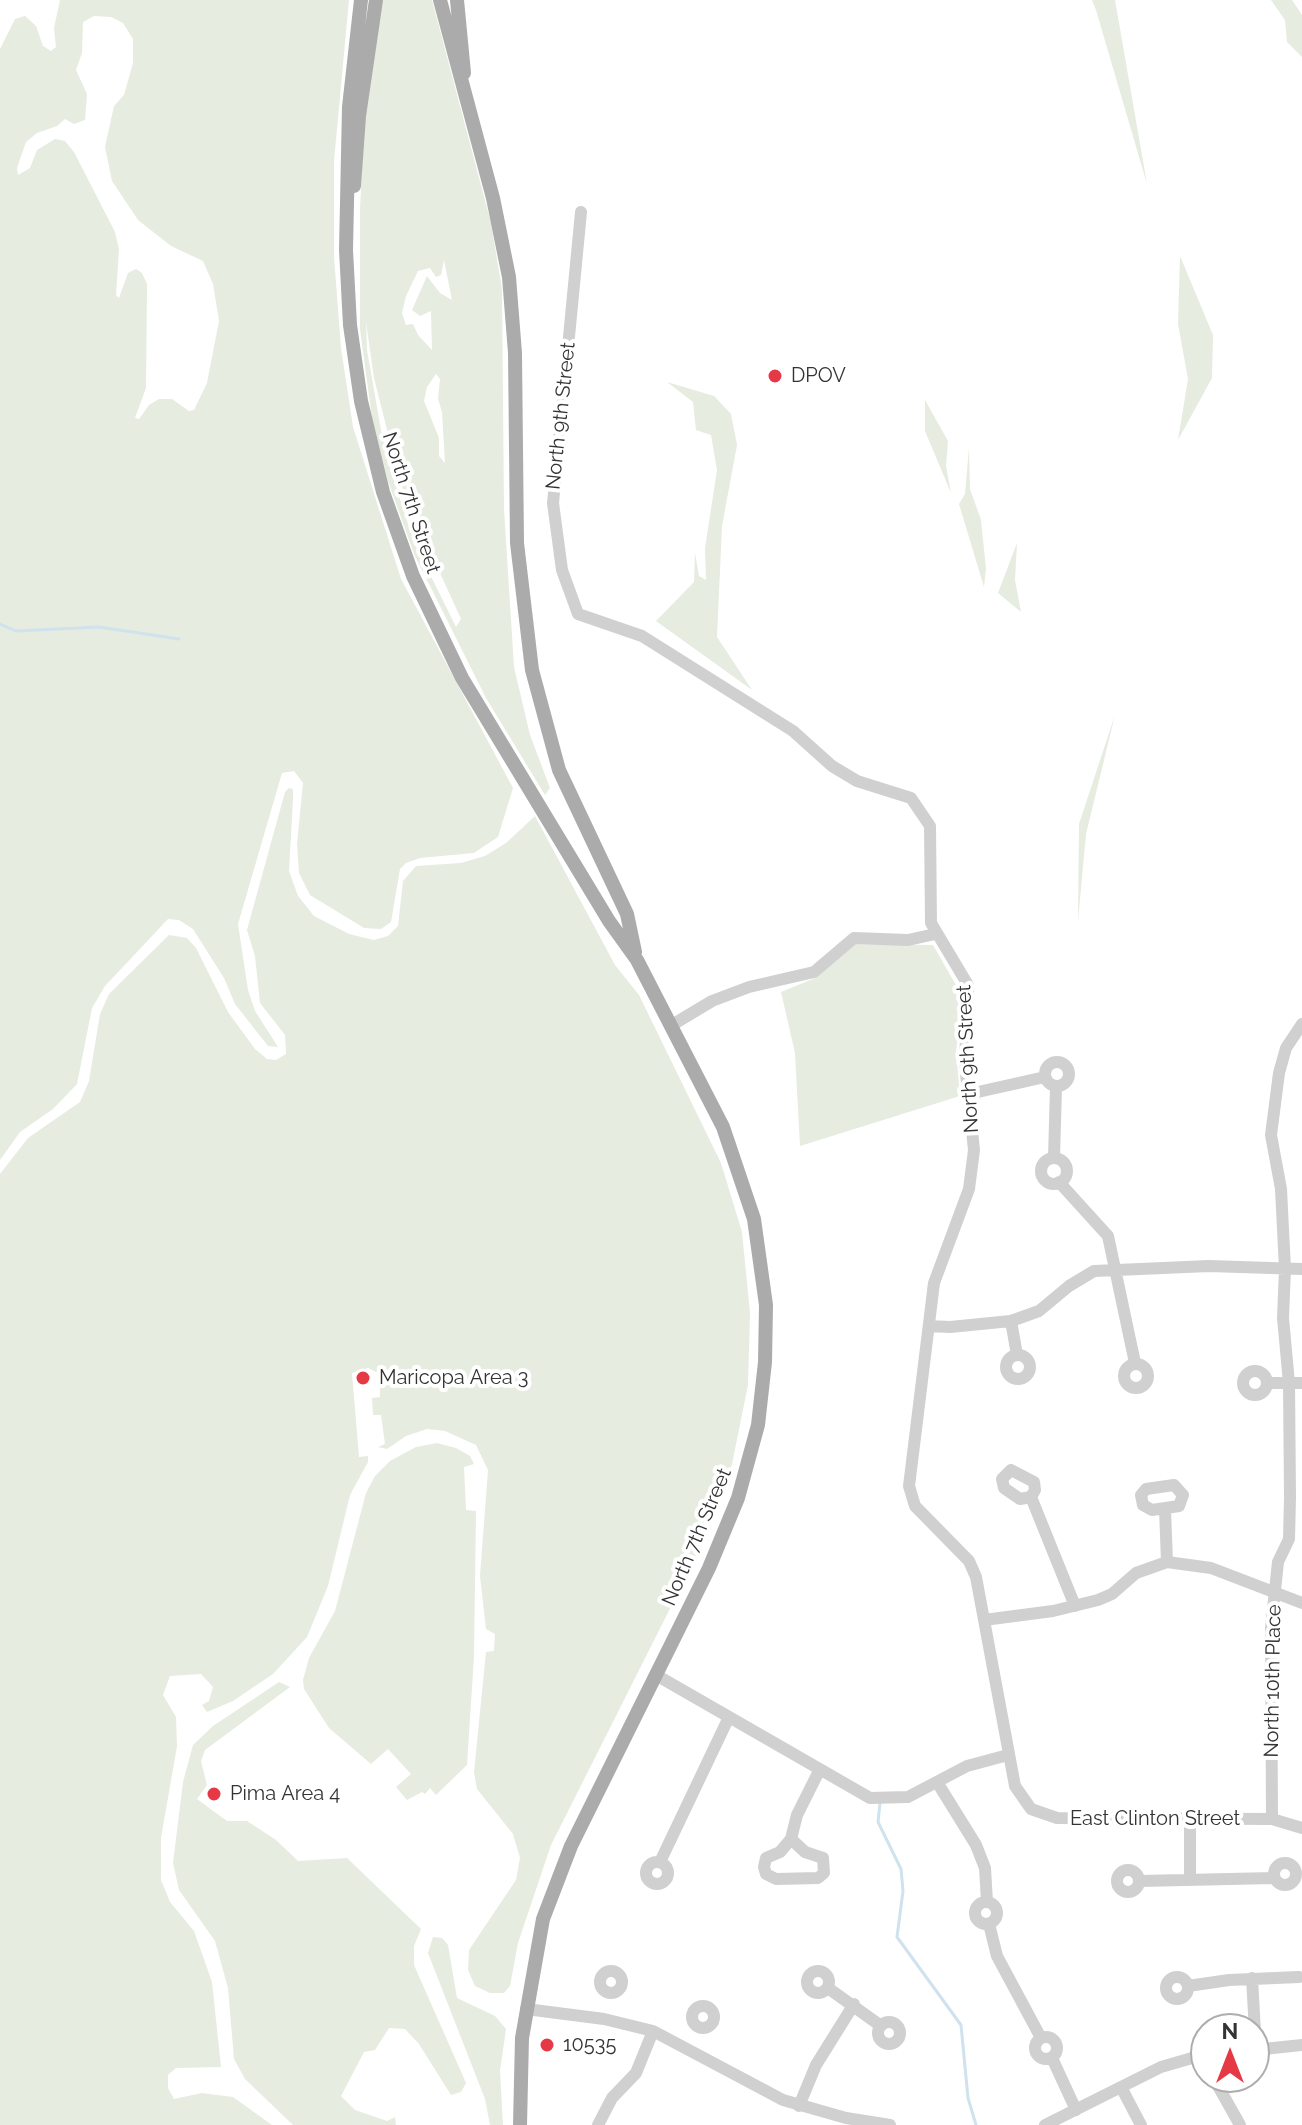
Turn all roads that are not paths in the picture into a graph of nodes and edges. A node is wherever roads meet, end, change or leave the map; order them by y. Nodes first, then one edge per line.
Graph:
1 (361, 0) edge
2 (376, 0) edge
3 (440, 0) edge
4 (457, 0) edge
5 (462, 89) junction
6 (581, 212) dead end
7 (348, 280) junction
8 (935, 934) junction
9 (637, 960) junction
10 (1302, 1024) edge
11 (672, 1025) junction
12 (1045, 1077) junction
13 (1056, 1087) junction
14 (969, 1094) junction
15 (1116, 1268) junction
16 (1285, 1269) junction
17 (1302, 1269) edge
18 (1011, 1321) junction
19 (929, 1326) junction
20 (1017, 1355) dead end
21 (1135, 1363) dead end
22 (1268, 1383) dead end
23 (1296, 1383) edge
24 (1031, 1497) dead end
25 (1296, 1497) edge
26 (1165, 1509) dead end
27 (1167, 1562) junction
28 (1274, 1592) junction
29 (1302, 1603) edge
30 (1075, 1606) junction
31 (984, 1620) junction
32 (656, 1675) junction
33 (729, 1717) junction
34 (1008, 1755) junction
35 (819, 1771) junction
36 (937, 1782) junction
37 (1190, 1819) junction
38 (1272, 1819) junction
39 (1302, 1828) edge
40 (791, 1839) junction
41 (660, 1862) dead end
42 (1274, 1878) dead end
43 (1190, 1879) junction
44 (1140, 1881) dead end
45 (1252, 1978) junction
46 (1301, 1978) edge
47 (1188, 1986) dead end
48 (828, 1988) dead end
49 (608, 1993) dead end
50 (854, 2004) junction
51 (526, 2009) junction
52 (1253, 2013) edge
53 (604, 2019) junction
54 (881, 2026) dead end
55 (699, 2028) dead end
56 (653, 2031) junction
57 (1302, 2045) edge
58 (1270, 2048) edge
59 (691, 2049) junction
60 (1190, 2061) edge
61 (1121, 2087) junction
62 (1222, 2093) edge
63 (799, 2106) junction
64 (1076, 2110) junction
65 (846, 2118) junction
66 (520, 2125) edge
67 (598, 2125) edge
68 (860, 2125) edge
69 (890, 2125) edge
70 (1045, 2125) edge
71 (1141, 2125) edge
72 (1240, 2125) edge

1 - 7 main road, North 7th Street
2 - 7 main road
3 - 5 main road, North 7th Street
4 - 5 main road
5 - 9 main road, North 7th Street
6 - 8 street, North 9th Street
7 - 9 main road, North 7th Street
8 - 11 street
8 - 14 street, North 9th Street
9 - 11 main road, North 7th Street
10 - 16 street, North 10th Place
11 - 32 main road, North 7th Street
12 - 13 street
12 - 13 street
12 - 14 street
13 - 15 street
14 - 19 street, North 9th Street
15 - 16 street
15 - 18 street
15 - 21 street
16 - 17 street
16 - 23 street, North 10th Place
18 - 19 street
18 - 20 street
19 - 31 street, North 9th Street
22 - 23 street
23 - 25 street, North 10th Place
24 - 30 street
25 - 28 street, North 10th Place
26 - 27 street
27 - 28 street
27 - 30 street
28 - 29 street
28 - 38 street, North 10th Place
30 - 31 street
31 - 34 street, North 9th Street
32 - 33 street
32 - 51 main road, North 7th Street
33 - 35 street
33 - 41 street
34 - 36 street
34 - 37 street, East Clinton Street
35 - 36 street
35 - 40 street
36 - 64 street
37 - 38 street, East Clinton Street
37 - 43 street
38 - 39 street, East Clinton Street
40 - 40 street
42 - 43 street
43 - 44 street
45 - 46 street
45 - 47 street
45 - 52 street
48 - 50 street
49 - 53 street
50 - 54 street
50 - 63 street
51 - 53 street
51 - 66 main road, North 7th Street
53 - 56 street
55 - 59 street
56 - 59 street
56 - 67 street
57 - 58 street
59 - 63 street
60 - 61 street
61 - 64 street
61 - 71 street
62 - 72 street
63 - 65 street
64 - 70 street
65 - 68 street
65 - 69 street

